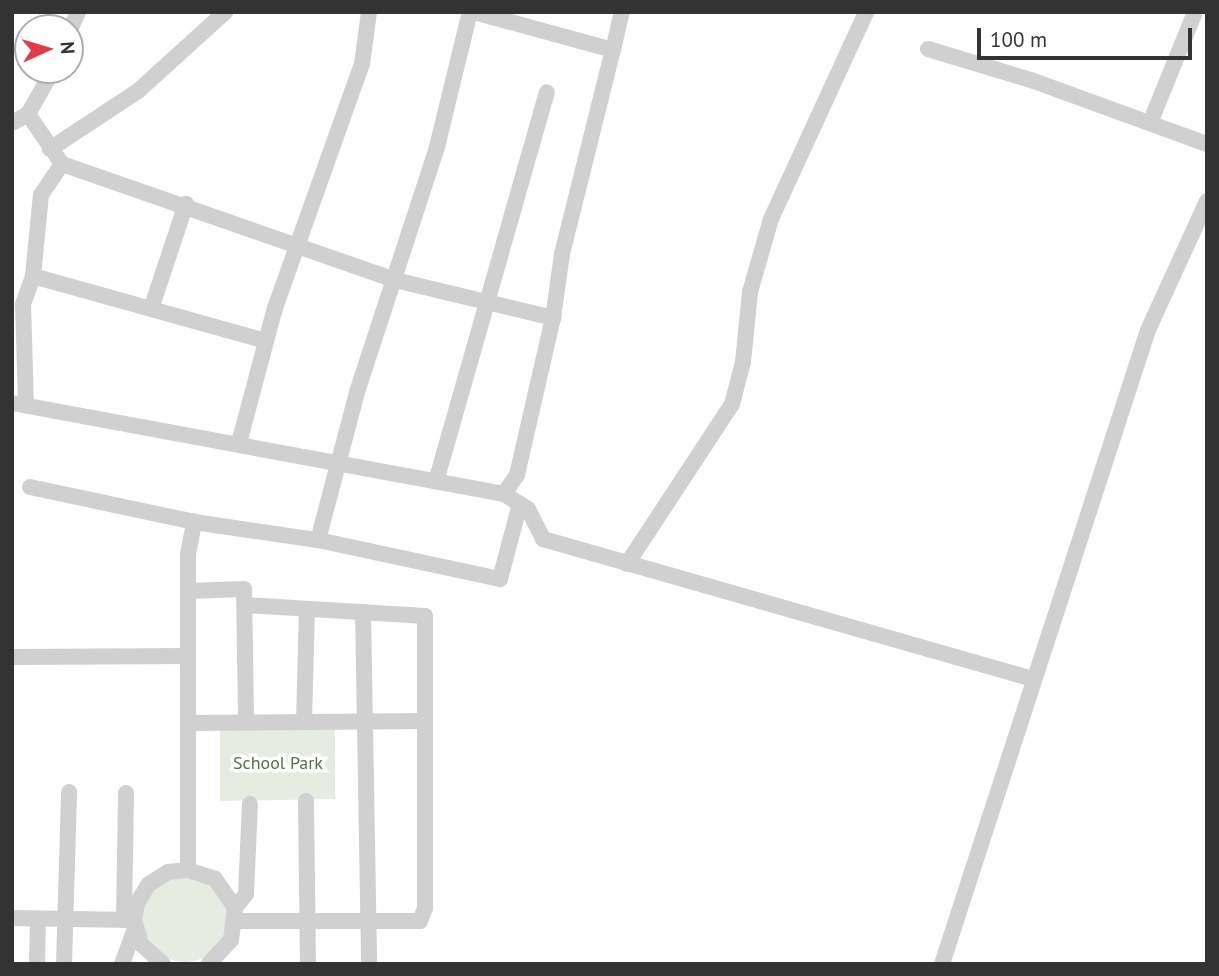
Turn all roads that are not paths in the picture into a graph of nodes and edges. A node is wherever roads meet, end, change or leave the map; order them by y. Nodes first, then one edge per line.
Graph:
1 (225, 12) edge
2 (369, 12) edge
3 (472, 12) edge
4 (622, 12) edge
5 (866, 12) edge
6 (1195, 12) edge
7 (928, 49) dead end
8 (613, 50) junction
9 (45, 84) edge
10 (547, 92) dead end
11 (28, 114) junction
12 (1150, 122) junction
13 (12, 123) edge
14 (1207, 144) edge
15 (50, 149) junction
16 (62, 163) junction
17 (1207, 201) edge
18 (186, 204) junction
19 (297, 247) junction
20 (33, 276) junction
21 (395, 280) junction
22 (485, 302) junction
23 (17, 303) edge
24 (151, 309) junction
25 (553, 318) junction
26 (266, 341) junction
27 (19, 404) edge
28 (239, 443) junction
29 (340, 461) junction
30 (437, 478) junction
31 (30, 486) dead end
32 (504, 494) junction
33 (520, 504) junction
34 (194, 522) junction
35 (318, 540) junction
36 (627, 564) junction
37 (188, 591) junction
38 (245, 605) junction
39 (307, 609) junction
40 (363, 612) junction
41 (188, 656) junction
42 (12, 657) edge
43 (1033, 679) junction
44 (425, 721) junction
45 (246, 722) junction
46 (304, 722) junction
47 (364, 722) junction
48 (188, 723) junction
49 (69, 792) dead end
50 (126, 793) dead end
51 (306, 802) dead end
52 (250, 804) dead end
53 (188, 870) junction
54 (235, 915) junction
55 (12, 918) edge
56 (37, 919) junction
57 (65, 919) junction
58 (368, 920) junction
59 (307, 921) junction
60 (131, 923) junction
61 (221, 961) edge
62 (37, 964) edge
63 (64, 964) edge
64 (121, 964) edge
65 (163, 964) edge
66 (307, 964) edge
67 (369, 964) edge
68 (942, 964) edge

1 - 15 street
2 - 19 street
3 - 8 street
3 - 21 street
4 - 8 street
5 - 36 street
6 - 12 street
7 - 12 street
8 - 25 street
9 - 11 street
10 - 22 street
11 - 13 street
11 - 15 street
12 - 14 street
15 - 16 street
16 - 18 street
16 - 20 street
17 - 43 street
18 - 19 street
18 - 24 street
19 - 21 street
19 - 26 street
20 - 23 street
20 - 24 street
21 - 22 street
21 - 29 street
22 - 25 street
22 - 30 street
23 - 27 street
24 - 26 street
25 - 32 street
26 - 28 street
27 - 28 street
28 - 29 street
29 - 30 street
29 - 35 street
30 - 32 street
31 - 34 street
32 - 33 street
33 - 35 street
33 - 36 street
34 - 35 street
34 - 37 street
36 - 43 street
37 - 38 street
37 - 41 street
38 - 39 street
38 - 45 street
39 - 40 street
39 - 46 street
40 - 44 street
40 - 47 street
41 - 42 street
41 - 48 street
43 - 68 street
44 - 47 street
44 - 58 street
45 - 46 street
45 - 48 street
46 - 47 street
47 - 58 street
48 - 53 street
49 - 57 street
50 - 60 street
51 - 59 street
52 - 54 street
53 - 54 street
53 - 60 street
54 - 59 street
54 - 61 street
55 - 56 street
56 - 57 street
56 - 62 street
57 - 60 street
57 - 63 street
58 - 59 street
58 - 67 street
59 - 66 street
60 - 64 street
60 - 65 street

